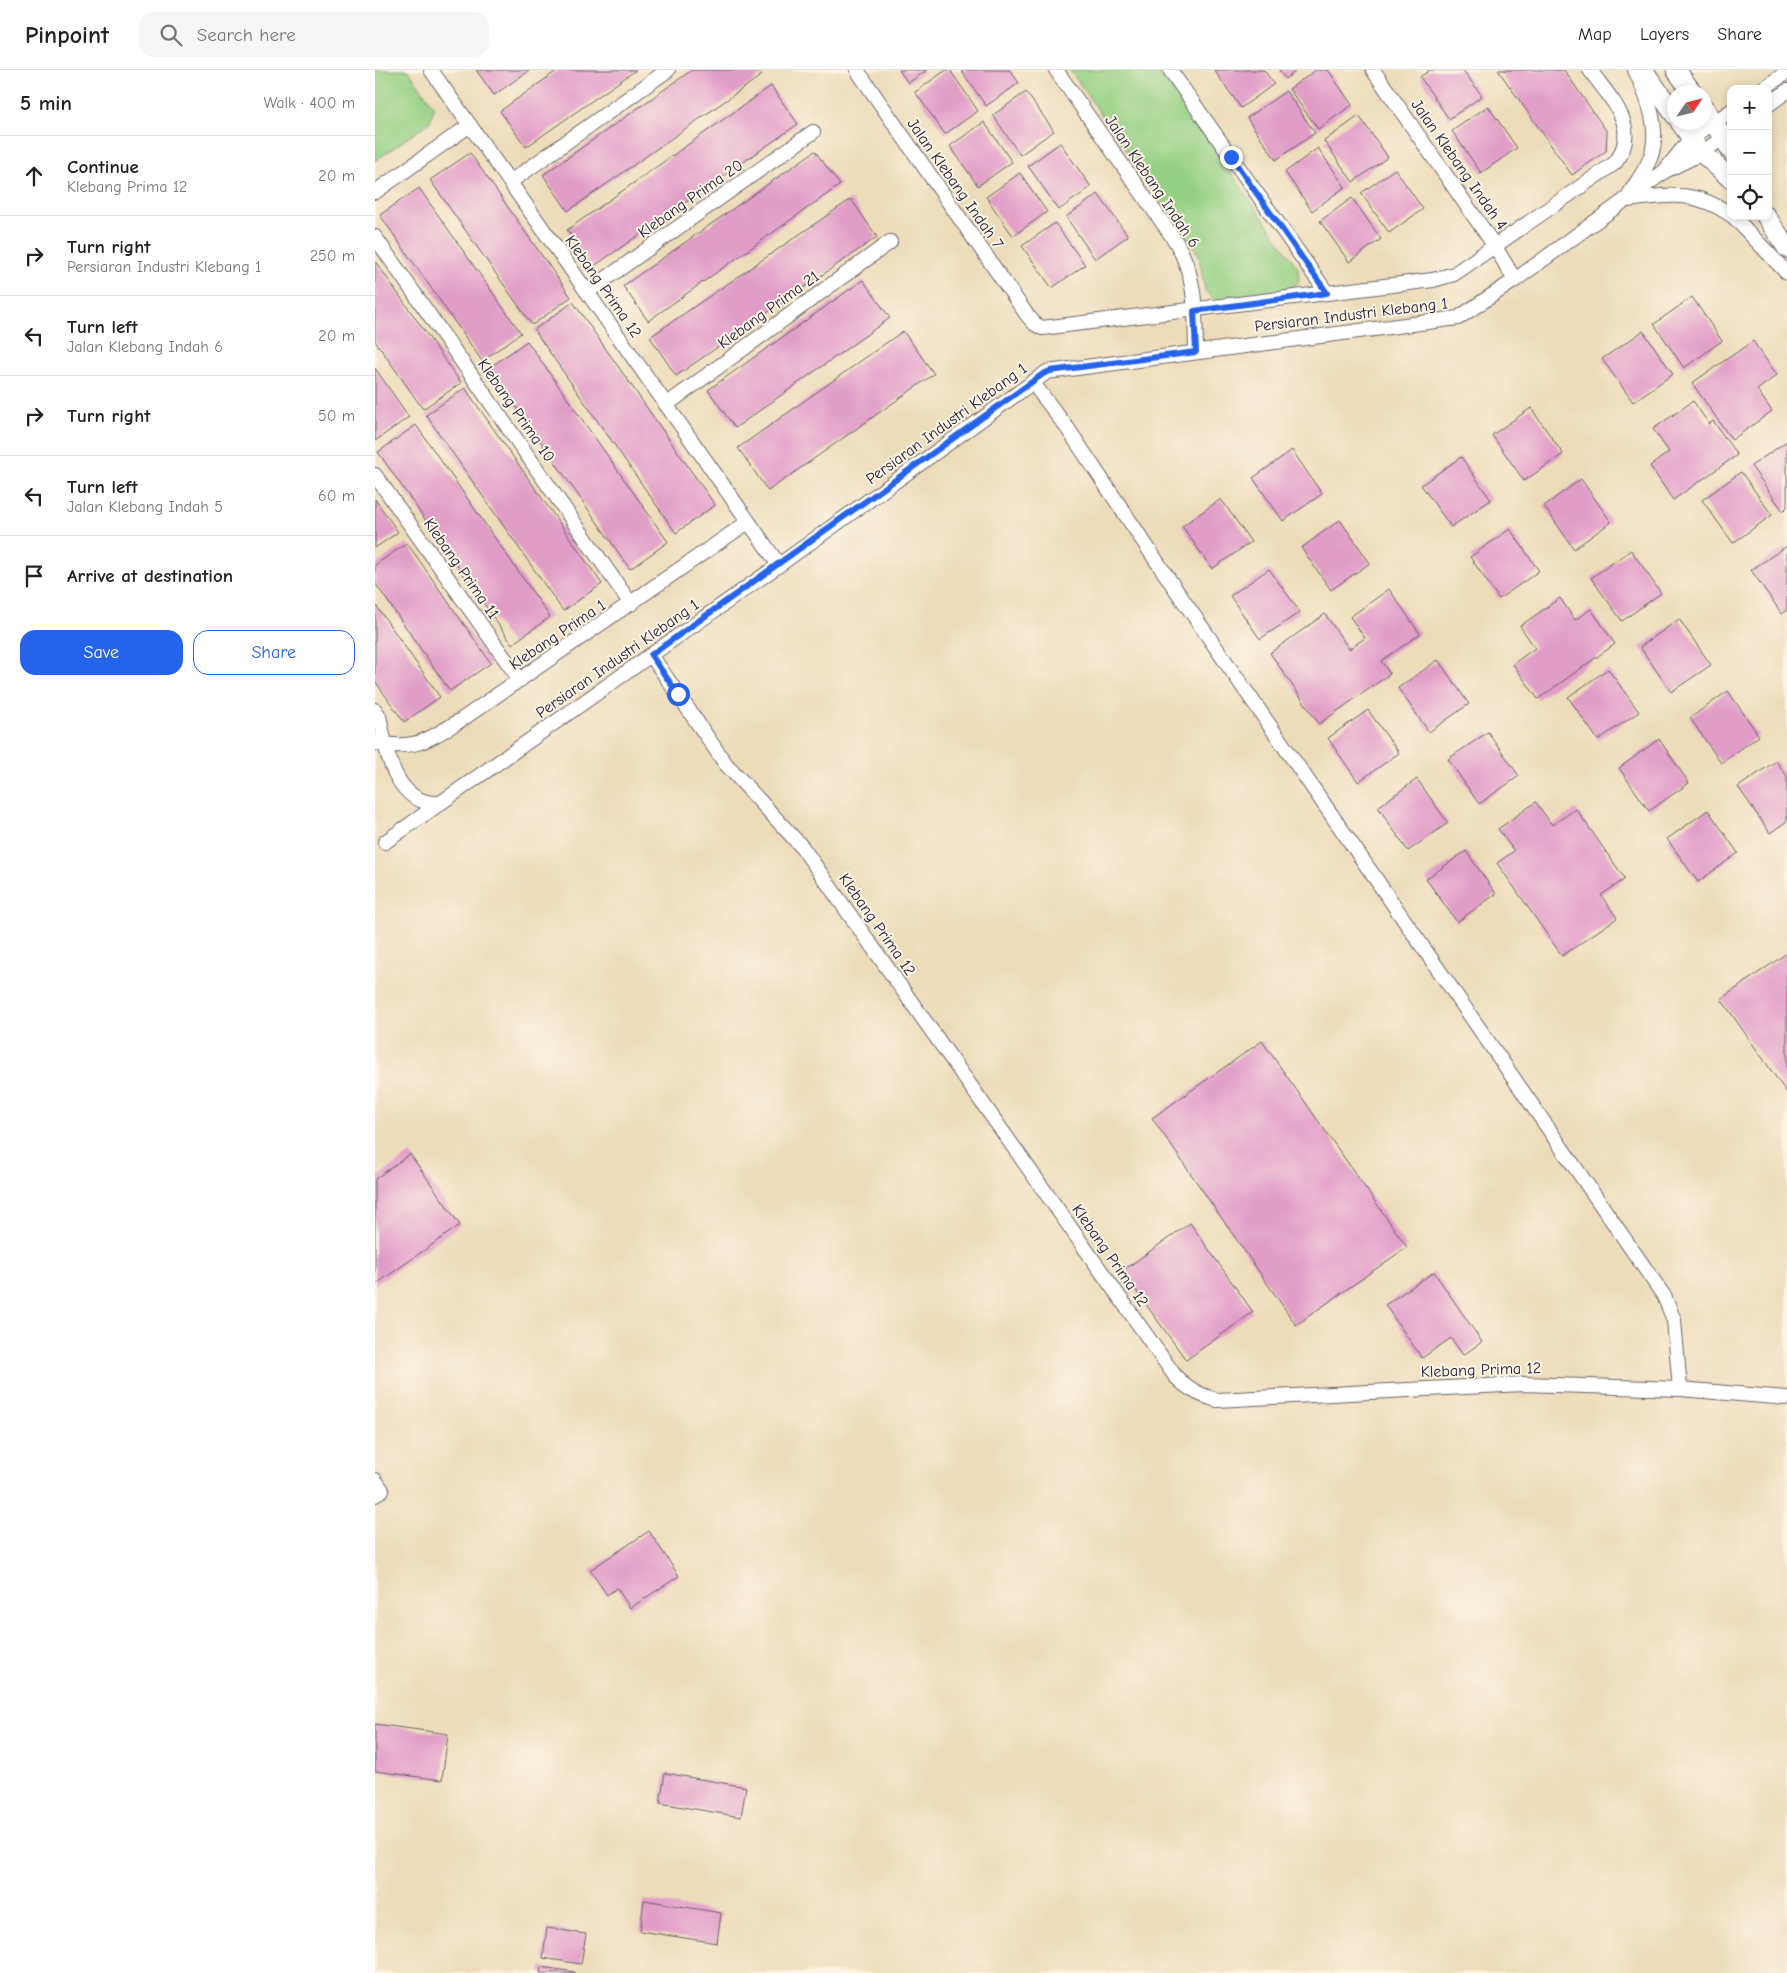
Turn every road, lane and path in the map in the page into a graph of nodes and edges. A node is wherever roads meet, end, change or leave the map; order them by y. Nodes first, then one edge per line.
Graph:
1 (431, 70) edge
2 (668, 70) edge
3 (857, 70) edge
4 (1056, 70) edge
5 (1170, 70) edge
6 (1373, 70) edge
7 (1589, 70) edge
8 (1635, 70) edge
9 (1643, 70) edge
10 (1676, 70) edge
11 (1787, 72) edge
12 (1687, 85) edge
13 (1769, 85) edge
14 (1787, 91) edge
15 (1772, 102) edge
16 (1667, 104) edge
17 (1727, 119) edge
18 (470, 125) junction
19 (1685, 130) edge
20 (1721, 130) edge
21 (813, 132) dead end
22 (1696, 146) junction
23 (1727, 175) edge
24 (510, 182) junction
25 (375, 192) edge
26 (1625, 200) junction
27 (1727, 212) edge
28 (1737, 220) edge
29 (1769, 220) edge
30 (375, 237) edge
31 (890, 242) dead end
32 (1494, 245) junction
33 (1787, 248) edge
34 (1787, 273) edge
35 (1515, 280) junction
36 (587, 292) junction
37 (1327, 293) junction
38 (1194, 311) junction
39 (1196, 352) junction
40 (1033, 383) junction
41 (666, 405) junction
42 (375, 475) edge
43 (748, 522) junction
44 (779, 565) junction
45 (631, 604) junction
46 (651, 655) junction
47 (519, 680) junction
48 (375, 710) edge
49 (380, 744) edge
50 (440, 803) junction
51 (385, 842) dead end
52 (1680, 1389) junction
53 (1787, 1398) edge

1 - 18 street, Klebang Prima 12
2 - 24 street
3 - 38 street, Jalan Klebang Indah 7
4 - 38 street, Jalan Klebang Indah 6
5 - 37 street
6 - 32 street, Jalan Klebang Indah 4
7 - 32 street
8 - 26 street
9 - 16 street
10 - 12 street
11 - 13 street
14 - 15 street
17 - 20 street, Persiaran Industri Klebang 1
18 - 24 street, Klebang Prima 12
18 - 25 street
19 - 22 street
20 - 22 street, Persiaran Industri Klebang 1
21 - 36 street, Klebang Prima 20
22 - 23 street
22 - 26 street, Persiaran Industri Klebang 1
24 - 36 street, Klebang Prima 12
26 - 27 street
26 - 35 street, Persiaran Industri Klebang 1
28 - 34 street
29 - 33 street
30 - 45 street, Klebang Prima 10
31 - 41 street, Klebang Prima 21
32 - 35 street, Jalan Klebang Indah 4
32 - 37 street
35 - 39 street, Persiaran Industri Klebang 1
36 - 41 street, Klebang Prima 12
37 - 38 street
38 - 39 street, Jalan Klebang Indah 6
39 - 40 street, Persiaran Industri Klebang 1
40 - 44 street, Persiaran Industri Klebang 1
40 - 52 street
41 - 43 street, Klebang Prima 12
42 - 47 street, Klebang Prima 11
43 - 44 street, Klebang Prima 12
43 - 45 street, Klebang Prima 1
44 - 46 street, Persiaran Industri Klebang 1
45 - 47 street, Klebang Prima 1
46 - 50 street, Persiaran Industri Klebang 1
46 - 52 street, Klebang Prima 12
47 - 49 street, Klebang Prima 1
48 - 49 street
49 - 50 street
50 - 51 street, Persiaran Industri Klebang 1
52 - 53 street, Klebang Prima 12

